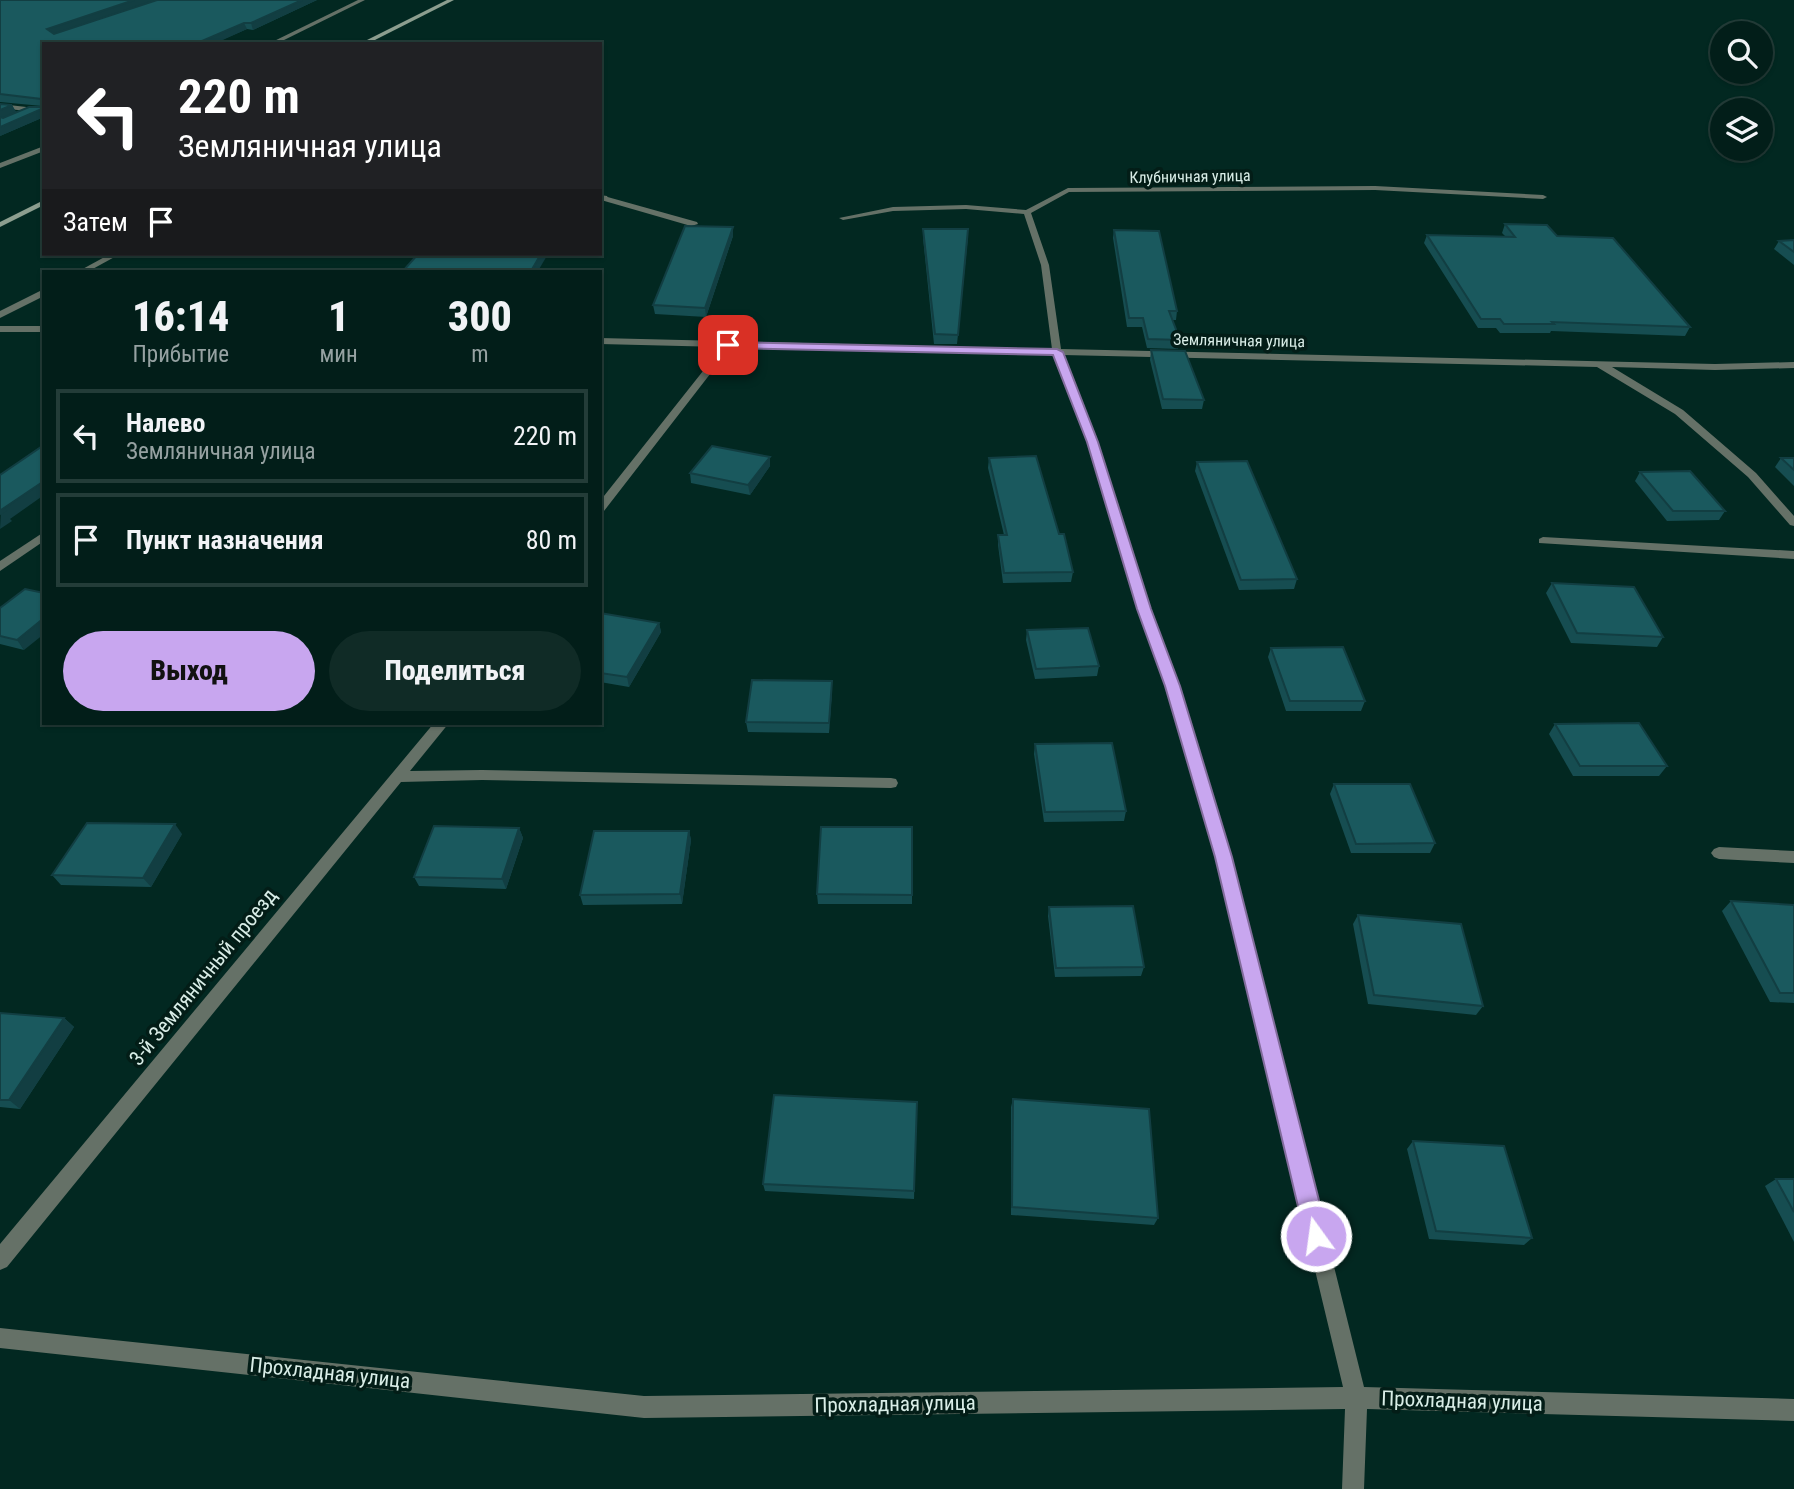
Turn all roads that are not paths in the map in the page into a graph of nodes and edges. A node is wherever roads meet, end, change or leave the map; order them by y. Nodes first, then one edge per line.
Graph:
1 (362, 0) edge
2 (451, 0) edge
3 (275, 42) edge
4 (366, 42) edge
5 (0, 106) edge
6 (33, 110) junction
7 (42, 111) edge
8 (14, 118) edge
9 (42, 149) edge
10 (0, 166) edge
11 (602, 197) edge
12 (1543, 197) dead end
13 (42, 203) edge
14 (1027, 212) junction
15 (844, 218) dead end
16 (694, 224) edge
17 (0, 225) edge
18 (112, 256) edge
19 (85, 270) edge
20 (42, 293) edge
21 (0, 315) edge
22 (0, 329) edge
23 (42, 329) edge
24 (602, 341) edge
25 (728, 345) junction
26 (1057, 352) junction
27 (1597, 362) junction
28 (1794, 365) edge
29 (602, 506) edge
30 (1794, 523) edge
31 (42, 536) edge
32 (1542, 541) dead end
33 (1794, 555) edge
34 (0, 567) edge
35 (440, 725) edge
36 (397, 776) junction
37 (891, 783) dead end
38 (1719, 853) dead end
39 (1794, 858) edge
40 (0, 1260) edge
41 (0, 1338) edge
42 (1356, 1398) junction
43 (1794, 1410) edge
44 (1353, 1489) edge

1 - 3 street
2 - 4 street
5 - 6 street
6 - 7 street
6 - 8 street
9 - 10 street
11 - 16 street
12 - 14 street, Клубничная улица
13 - 17 street
14 - 15 street
14 - 26 street
18 - 19 street
20 - 21 street
22 - 23 street
24 - 25 street, Земляничная улица
25 - 26 street, Земляничная улица
25 - 29 street
26 - 27 street, Земляничная улица
26 - 42 street
27 - 28 street, Земляничная улица
27 - 30 street
31 - 34 street
32 - 33 street
35 - 36 street, 3-й Земляничный проезд
36 - 37 street
36 - 40 street, 3-й Земляничный проезд
38 - 39 street
41 - 42 street, Прохладная улица
42 - 43 street, Прохладная улица
42 - 44 street

